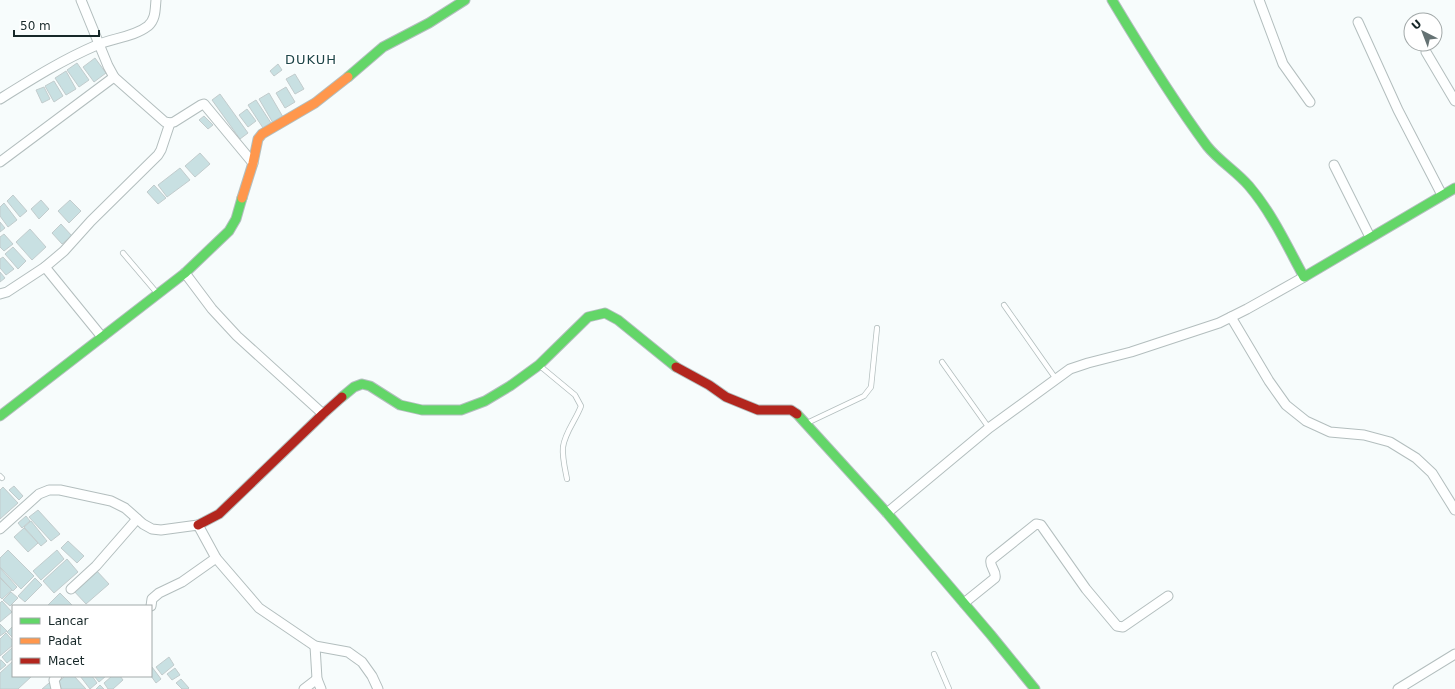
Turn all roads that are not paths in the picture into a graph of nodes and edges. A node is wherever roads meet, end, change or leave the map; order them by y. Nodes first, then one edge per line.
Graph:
1 (81, 0) edge
2 (156, 0) edge
3 (465, 0) edge
4 (1112, 0) edge
5 (1259, 0) edge
6 (1358, 22) dead end
7 (99, 44) junction
8 (1426, 52) dead end
9 (114, 77) junction
10 (0, 99) edge
11 (1455, 101) edge
12 (1310, 102) dead end
13 (170, 123) junction
14 (0, 162) edge
15 (253, 163) junction
16 (1334, 165) dead end
17 (1455, 188) edge
18 (1442, 195) junction
19 (1370, 237) junction
20 (123, 253) dead end
21 (45, 267) junction
22 (185, 273) junction
23 (1304, 277) junction
24 (0, 294) edge
25 (158, 294) junction
26 (1004, 305) dead end
27 (1231, 317) junction
28 (877, 328) dead end
29 (102, 337) junction
30 (942, 362) dead end
31 (539, 365) junction
32 (1056, 379) junction
33 (323, 414) junction
34 (0, 416) edge
35 (807, 423) junction
36 (989, 428) junction
37 (567, 479) dead end
38 (1455, 510) edge
39 (887, 513) junction
40 (137, 518) junction
41 (198, 525) junction
42 (0, 529) edge
43 (216, 558) junction
44 (71, 589) dead end
45 (1168, 596) dead end
46 (964, 603) junction
47 (151, 605) edge
48 (315, 646) junction
49 (934, 654) dead end
50 (1455, 654) edge
51 (56, 677) edge
52 (317, 679) junction
53 (56, 689) edge
54 (304, 689) edge
55 (321, 689) edge
56 (378, 689) edge
57 (948, 689) edge
58 (1035, 689) edge
59 (1398, 689) edge

1 - 7 street
2 - 7 street
3 - 15 street
4 - 23 street
5 - 12 street
6 - 18 street
7 - 9 street
7 - 10 street
8 - 11 street
9 - 13 street
9 - 14 street
13 - 15 street
13 - 21 street
15 - 22 street
16 - 19 street
17 - 18 street
18 - 19 street
19 - 23 street
20 - 25 lane
21 - 24 street
21 - 29 street
22 - 25 street
22 - 33 street
23 - 27 street
25 - 29 street
26 - 32 lane
27 - 32 street
27 - 38 street
28 - 35 lane
29 - 34 street
30 - 36 lane
31 - 33 street
31 - 35 street
31 - 37 lane
32 - 36 street
33 - 41 street
35 - 39 street
36 - 39 street
39 - 46 street
40 - 41 street
40 - 42 street
40 - 44 street
41 - 43 street
43 - 47 street
43 - 48 street
45 - 46 street
46 - 58 street
48 - 52 street
48 - 56 street
49 - 57 lane
50 - 59 street
51 - 53 street
52 - 54 street
52 - 55 street

